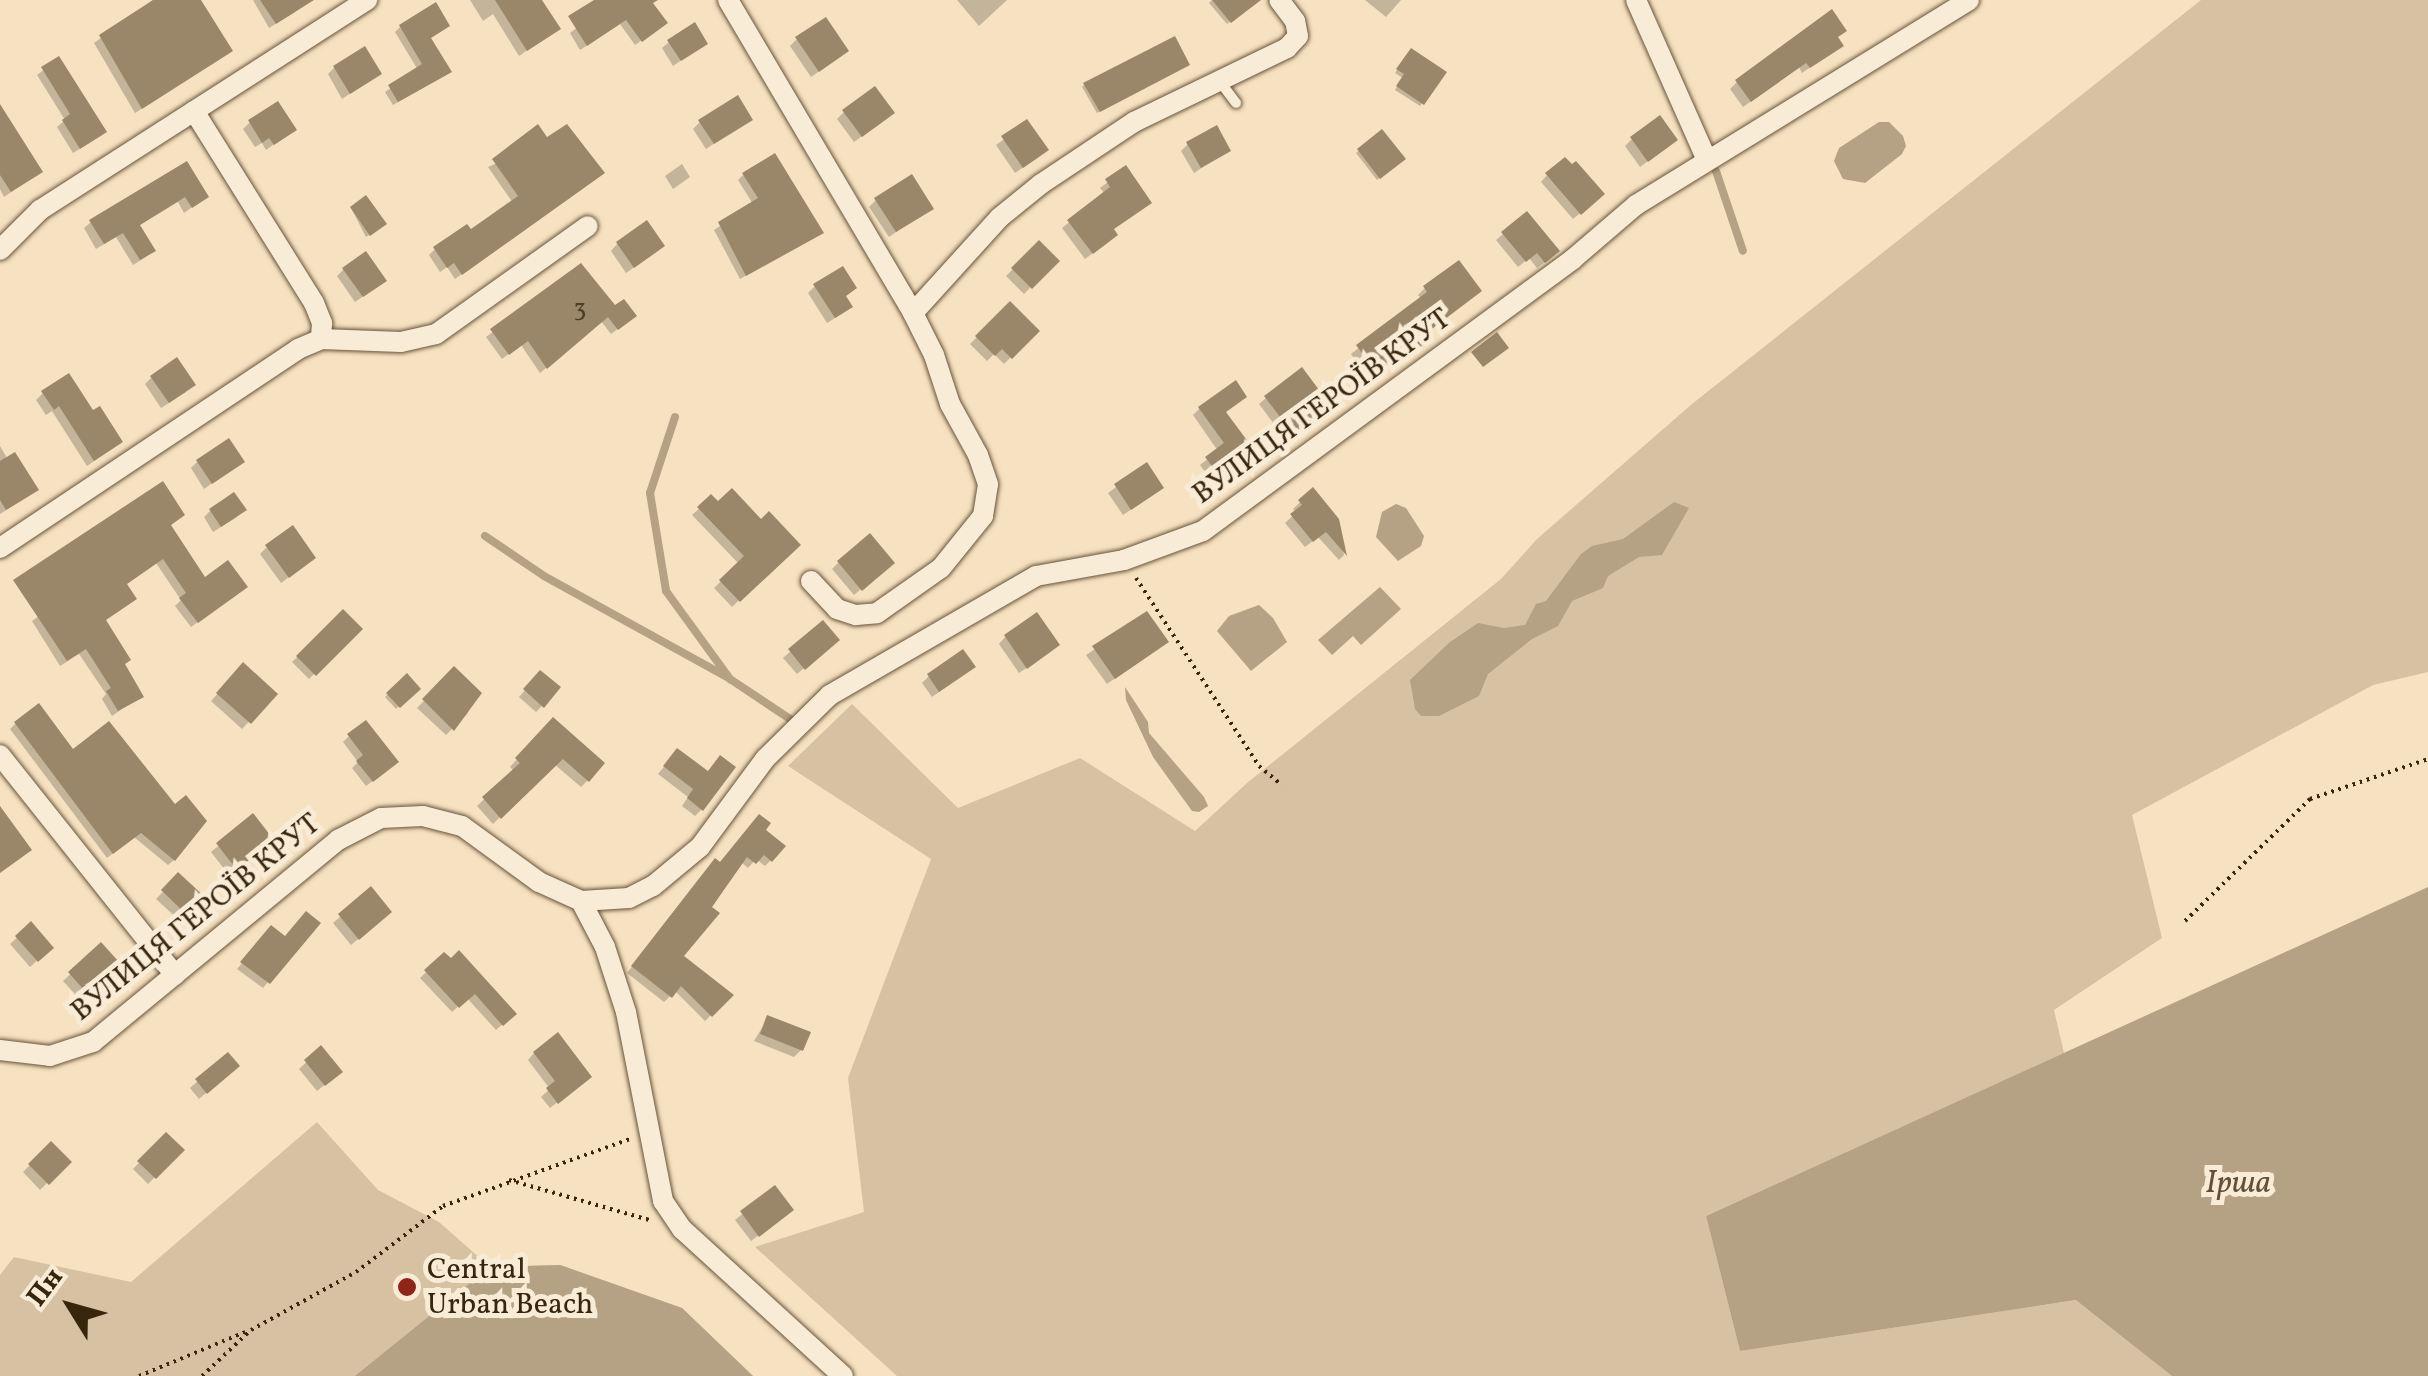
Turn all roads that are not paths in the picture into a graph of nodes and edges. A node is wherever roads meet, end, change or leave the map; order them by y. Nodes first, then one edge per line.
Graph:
1 (367, 0) edge
2 (728, 0) edge
3 (1280, 0) edge
4 (1636, 0) edge
5 (1969, 0) edge
6 (1221, 83) junction
7 (1236, 104) dead end
8 (194, 111) junction
9 (1708, 160) junction
10 (588, 226) dead end
11 (0, 250) edge
12 (913, 314) junction
13 (321, 340) junction
14 (0, 548) edge
15 (811, 581) dead end
16 (0, 756) edge
17 (581, 901) junction
18 (174, 975) junction
19 (0, 1050) edge
20 (843, 1376) edge

1 - 8 street
2 - 12 street
3 - 6 street
4 - 9 street
5 - 9 street, ВУЛИЦЯ ГЕРОЇВ КРУТ
6 - 7 lane
6 - 12 street
8 - 11 street
8 - 13 street
9 - 17 street, ВУЛИЦЯ ГЕРОЇВ КРУТ
10 - 13 street
12 - 15 street
13 - 14 street
16 - 18 street
17 - 18 street, ВУЛИЦЯ ГЕРОЇВ КРУТ
17 - 20 street
18 - 19 street, ВУЛИЦЯ ГЕРОЇВ КРУТ

